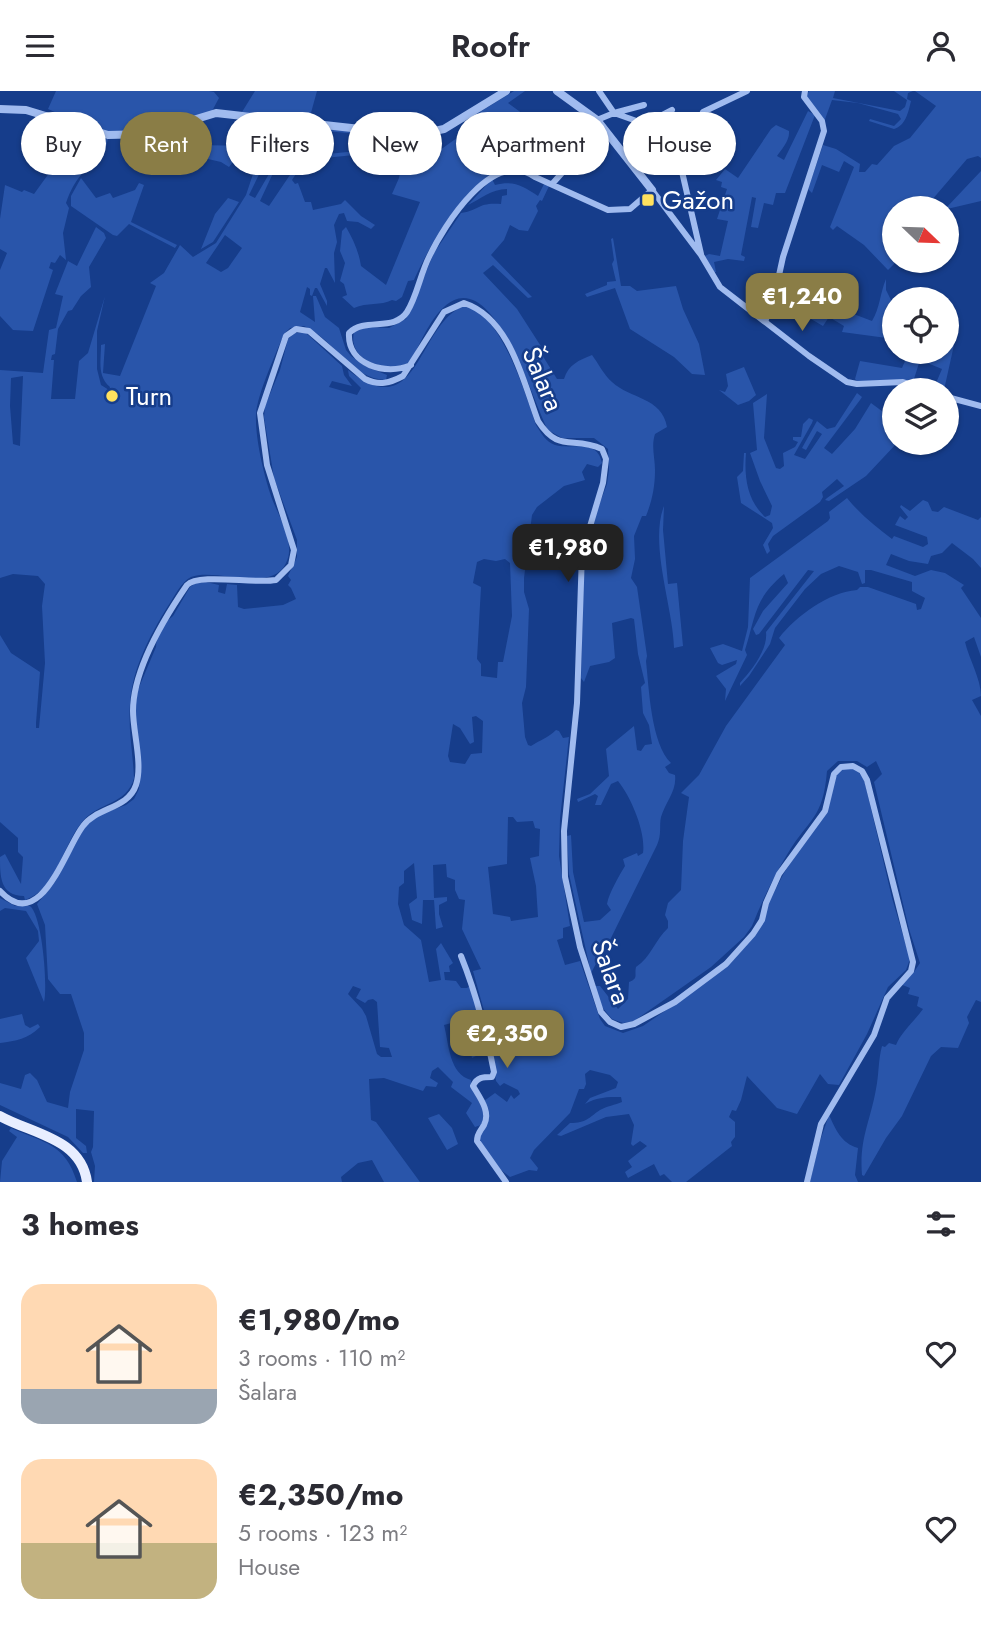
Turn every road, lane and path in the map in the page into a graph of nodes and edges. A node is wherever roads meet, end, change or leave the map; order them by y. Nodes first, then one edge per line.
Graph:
1 (506, 91) edge
2 (557, 91) edge
3 (599, 91) edge
4 (747, 91) edge
5 (805, 91) edge
6 (644, 105) dead end
7 (0, 109) edge
8 (672, 110) dead end
9 (586, 112) edge
10 (614, 113) junction
11 (609, 115) edge
12 (609, 135) edge
13 (560, 175) edge
14 (553, 183) junction
15 (652, 190) junction
16 (701, 255) junction
17 (765, 322) junction
18 (413, 364) junction
19 (882, 383) edge
20 (959, 400) edge
21 (981, 406) edge
22 (0, 891) edge
23 (461, 956) dead end
24 (0, 1116) edge
25 (87, 1182) edge
26 (506, 1182) edge
27 (807, 1182) edge

1 - 7 street
2 - 9 street
3 - 10 street
4 - 16 street
5 - 17 street
6 - 10 street
8 - 10 street
10 - 11 street
12 - 15 street
13 - 14 street
14 - 15 street
14 - 18 street
15 - 16 street
16 - 17 street
17 - 19 street
18 - 22 street
18 - 27 street, Šalara
20 - 21 street
23 - 26 street
24 - 25 main road

